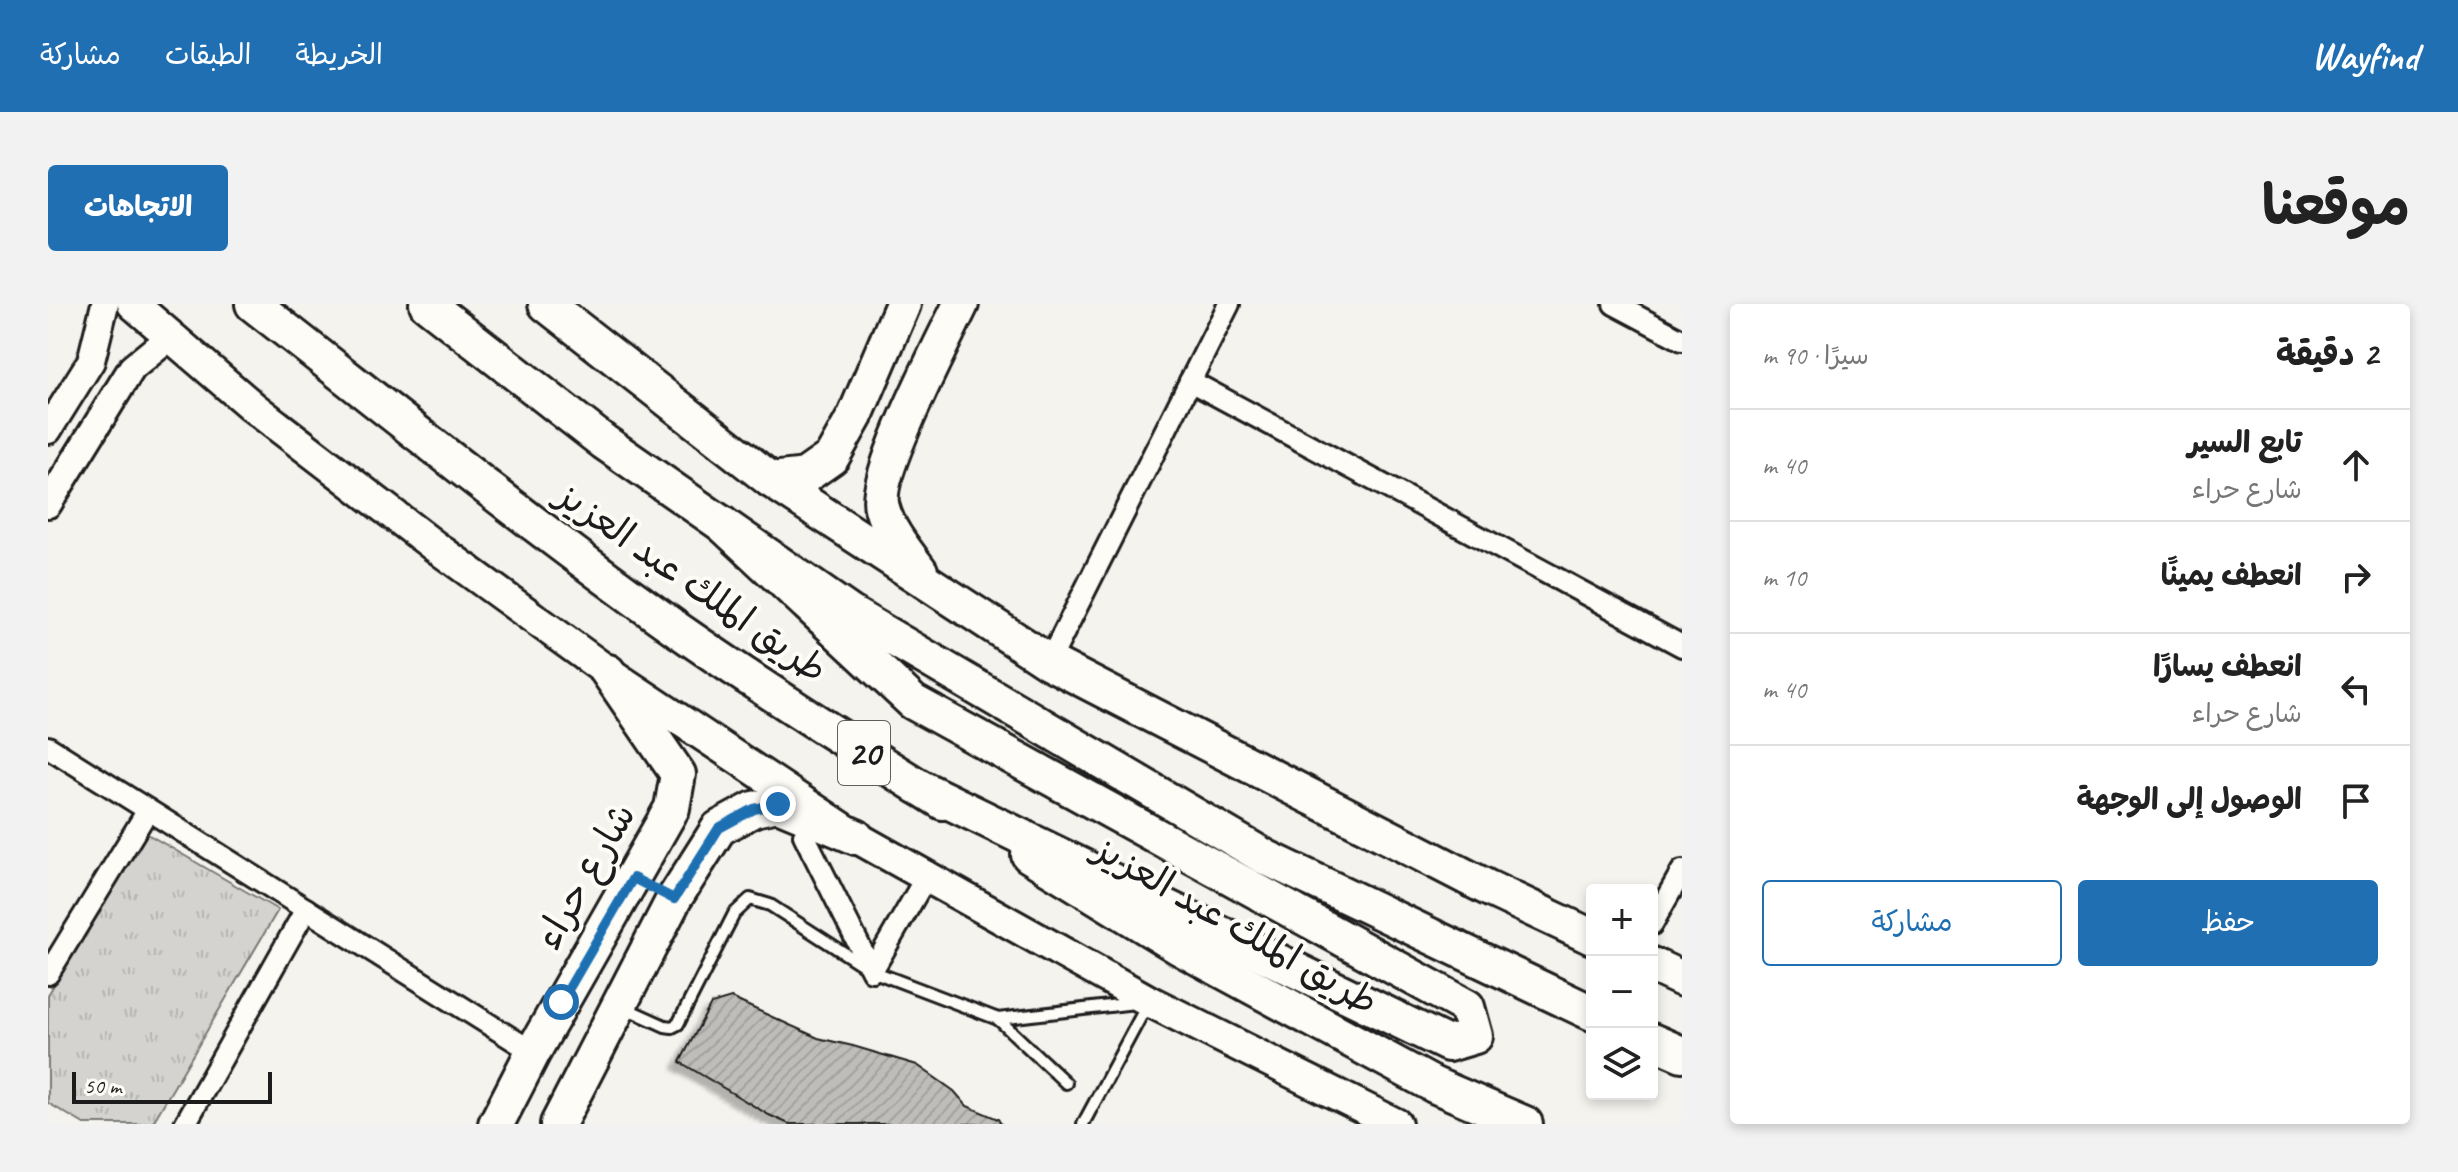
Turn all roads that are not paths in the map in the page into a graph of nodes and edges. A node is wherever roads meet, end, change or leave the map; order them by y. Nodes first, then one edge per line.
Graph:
1 (105, 304) edge
2 (133, 304) edge
3 (253, 304) edge
4 (427, 304) edge
5 (546, 304) edge
6 (904, 304) edge
7 (1229, 304) edge
8 (1614, 304) edge
9 (956, 314) edge
10 (171, 336) junction
11 (1682, 340) edge
12 (85, 369) junction
13 (1190, 381) junction
14 (116, 394) junction
15 (48, 430) edge
16 (771, 480) junction
17 (48, 504) edge
18 (721, 523) junction
19 (929, 584) junction
20 (1682, 646) edge
21 (1049, 662) junction
22 (608, 672) junction
23 (48, 747) edge
24 (917, 786) junction
25 (148, 810) junction
26 (804, 835) dead end
27 (856, 837) junction
28 (1682, 871) edge
29 (926, 877) junction
30 (633, 878) junction
31 (674, 899) junction
32 (306, 909) junction
33 (1658, 913) edge
34 (1586, 934) edge
35 (1658, 968) edge
36 (872, 971) junction
37 (48, 974) edge
38 (1682, 979) edge
39 (1149, 1001) junction
40 (619, 1005) junction
41 (1586, 1010) edge
42 (998, 1019) junction
43 (1658, 1044) edge
44 (533, 1052) junction
45 (1682, 1054) edge
46 (1066, 1083) dead end
47 (185, 1124) edge
48 (496, 1124) edge
49 (558, 1124) edge
50 (1083, 1124) edge
51 (1396, 1124) edge
52 (1525, 1124) edge

1 - 12 street
2 - 10 main road
3 - 24 main road, طريق الملك عبد العزيز / 20
4 - 18 main road, طريق الملك عبد العزيز
5 - 16 main road
6 - 9 main road
6 - 16 main road
7 - 13 street
8 - 11 street
9 - 19 main road
10 - 14 street
10 - 22 main road
12 - 14 street
12 - 15 street
13 - 20 street
13 - 21 street
14 - 17 street
16 - 19 main road
18 - 24 main road
18 - 41 main road, طريق الملك عبد العزيز
19 - 21 main road
21 - 34 main road
22 - 27 main road
22 - 30 main road, شارع حراء
23 - 25 street
24 - 52 main road, طريق الملك عبد العزيز / 20
25 - 32 street
25 - 37 street
26 - 36 street
27 - 29 main road
27 - 31 main road
28 - 33 street
29 - 36 street
29 - 39 main road
30 - 31 main road
30 - 44 main road, شارع حراء
31 - 40 main road
32 - 44 street
32 - 47 street
35 - 38 main road
36 - 40 lane
36 - 42 lane
39 - 42 lane
39 - 50 lane
39 - 51 main road
40 - 49 main road
42 - 46 lane
43 - 45 main road
44 - 48 main road, شارع حراء

